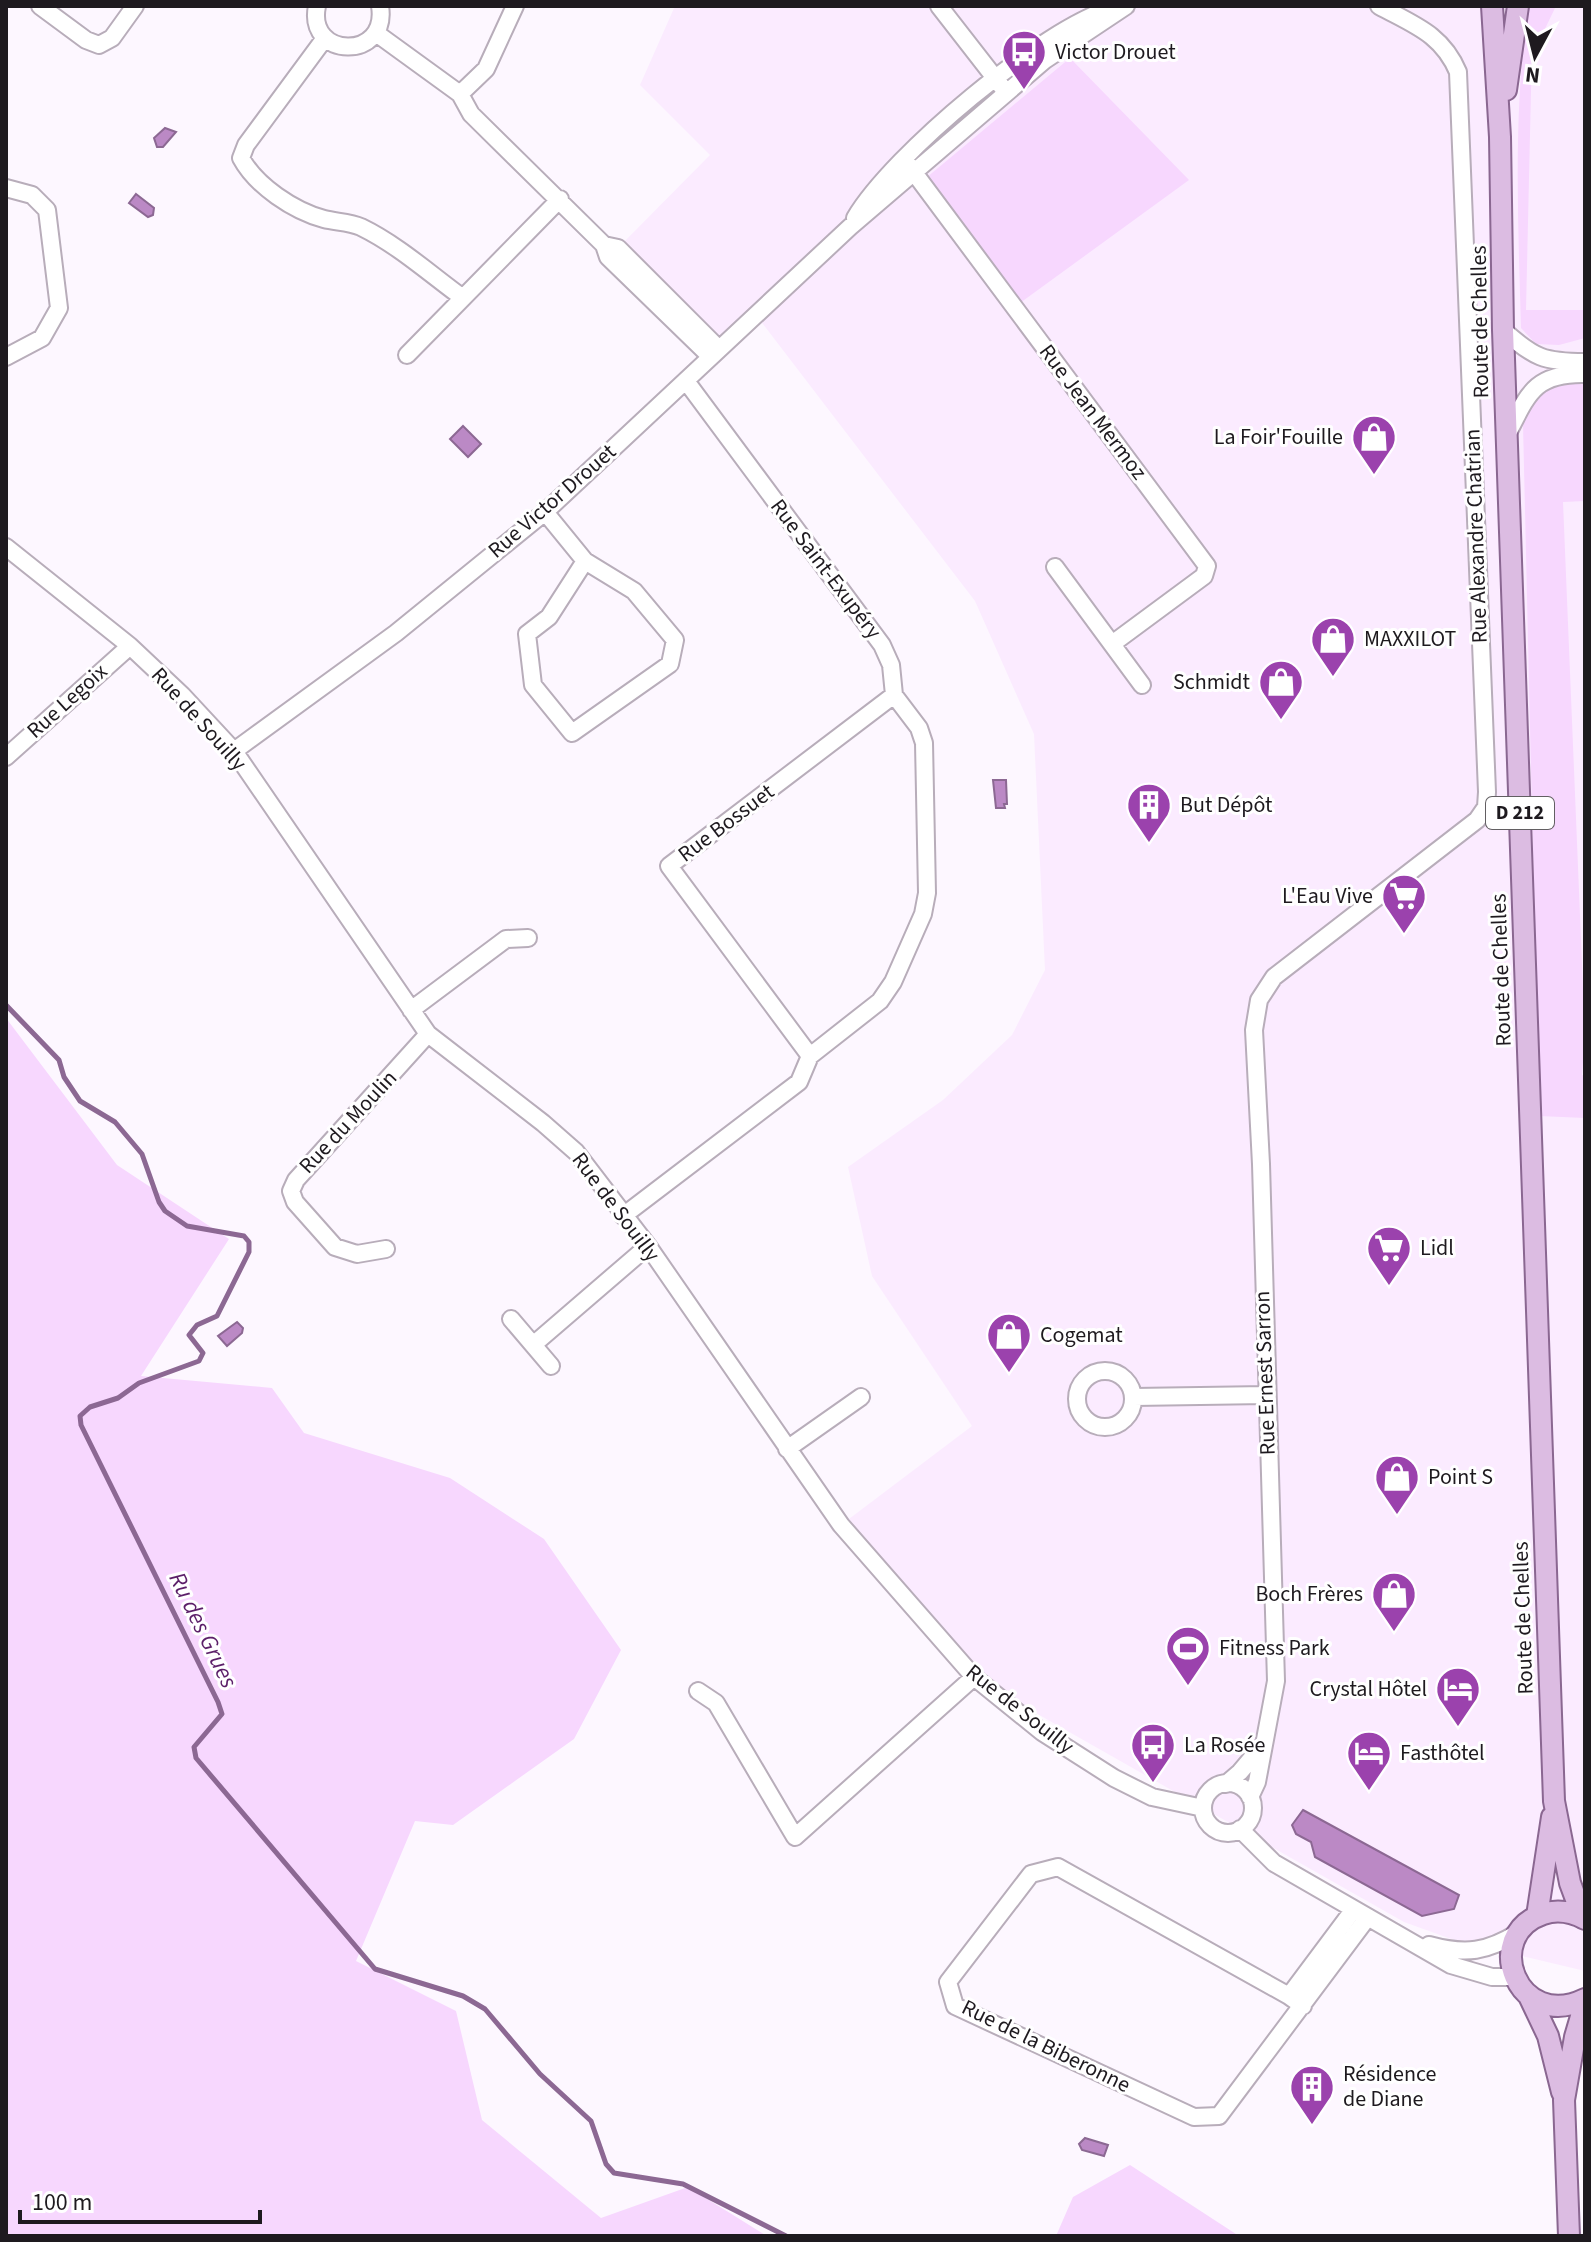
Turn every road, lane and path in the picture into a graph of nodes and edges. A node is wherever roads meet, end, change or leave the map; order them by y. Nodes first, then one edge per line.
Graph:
1 (40, 6) edge
2 (135, 6) edge
3 (317, 6) edge
4 (380, 6) edge
5 (515, 6) edge
6 (939, 6) edge
7 (1123, 6) edge
8 (1379, 6) edge
9 (1492, 6) edge
10 (1518, 6) edge
11 (376, 33) junction
12 (325, 38) junction
13 (1001, 85) junction
14 (460, 94) junction
15 (1500, 137) junction
16 (904, 159) junction
17 (915, 172) junction
18 (6, 188) edge
19 (560, 199) junction
20 (850, 227) junction
21 (463, 298) junction
22 (1503, 330) junction
23 (715, 353) junction
24 (407, 355) dead end
25 (6, 357) edge
26 (1585, 362) edge
27 (1585, 374) edge
28 (686, 381) junction
29 (1507, 435) junction
30 (545, 512) junction
31 (6, 547) edge
32 (585, 561) junction
33 (1055, 567) dead end
34 (1112, 644) junction
35 (130, 646) junction
36 (1142, 685) dead end
37 (894, 695) junction
38 (234, 751) junction
39 (6, 757) edge
40 (528, 938) dead end
41 (1259, 1000) joint
42 (411, 1010) junction
43 (428, 1034) junction
44 (810, 1056) junction
45 (623, 1216) junction
46 (648, 1246) junction
47 (386, 1249) dead end
48 (511, 1319) dead end
49 (533, 1345) junction
50 (551, 1366) dead end
51 (1266, 1395) junction
52 (861, 1397) dead end
53 (1134, 1397) dead end
54 (787, 1449) junction
55 (974, 1677) junction
56 (698, 1691) dead end
57 (1263, 1744) junction
58 (1226, 1784) junction
59 (1250, 1797) junction
60 (1554, 1801) junction
61 (1203, 1808) junction
62 (1240, 1829) junction
63 (1361, 1913) junction
64 (1537, 1916) junction
65 (1584, 1918) edge
66 (1519, 1932) junction
67 (1412, 1941) junction
68 (1515, 1977) junction
69 (1289, 1996) junction
70 (1529, 1996) junction
71 (1585, 2001) edge
72 (1303, 2006) junction
73 (1564, 2100) junction
74 (1569, 2236) edge

1 - 2 street
3 - 12 street
4 - 11 street
5 - 14 street
6 - 13 street
7 - 13 street, Rue Victor Drouet
8 - 41 street, Rue Alexandre Chatrian
9 - 15 main road, Route de Chelles / D 212
10 - 15 main road, Route de Chelles / D 212
11 - 12 street
11 - 14 street
12 - 21 street
13 - 16 street, Rue Victor Drouet
13 - 17 street, Rue Victor Drouet
14 - 19 street
15 - 22 main road, Route de Chelles / D 212
16 - 17 street, Rue Jean Mermoz
16 - 20 street, Rue Victor Drouet
17 - 20 street, Rue Victor Drouet
17 - 34 street, Rue Jean Mermoz
18 - 25 street
19 - 21 street
19 - 23 street
20 - 23 street, Rue Victor Drouet
21 - 24 street
22 - 26 street
22 - 29 main road, Route de Chelles / D 212
23 - 28 street, Rue Victor Drouet
27 - 29 street
28 - 30 street, Rue Victor Drouet
28 - 37 street, Rue Saint-Exupéry
29 - 60 main road, Route de Chelles / D 212
30 - 32 street
30 - 38 street, Rue Victor Drouet
31 - 35 street, Rue de Souilly
32 - 32 street
33 - 34 street
34 - 36 street
35 - 38 street, Rue de Souilly
35 - 39 street, Rue Legoix
37 - 44 street, Rue Saint-Exupéry
37 - 44 street, Rue Bossuet
38 - 42 street, Rue de Souilly
40 - 42 street
41 - 51 street, Rue Ernest Sarron
42 - 43 street, Rue de Souilly
43 - 45 street, Rue de Souilly
43 - 47 street, Rue du Moulin
44 - 45 street, Rue Saint-Exupéry
45 - 46 street, Rue de Souilly
46 - 49 street
46 - 54 street, Rue de Souilly
48 - 49 street
49 - 50 street
51 - 53 street
51 - 57 street, Rue Ernest Sarron
52 - 54 street
54 - 55 street, Rue de Souilly
55 - 56 street
55 - 61 street, Rue de Souilly
57 - 58 street, Rue Ernest Sarron
57 - 59 street, Rue Ernest Sarron
58 - 59 street
58 - 61 street
59 - 62 street
60 - 64 main road, D 212
60 - 65 main road, D 212
61 - 62 street
62 - 63 street
63 - 67 street
63 - 69 street
63 - 72 street, Rue de la Biberonne
64 - 65 main road
64 - 66 main road
66 - 67 street
66 - 68 main road
67 - 68 street
68 - 70 main road
69 - 72 street, Rue de la Biberonne
69 - 72 street, Rue de la Biberonne
70 - 71 main road
70 - 73 main road
71 - 73 main road
73 - 74 main road

